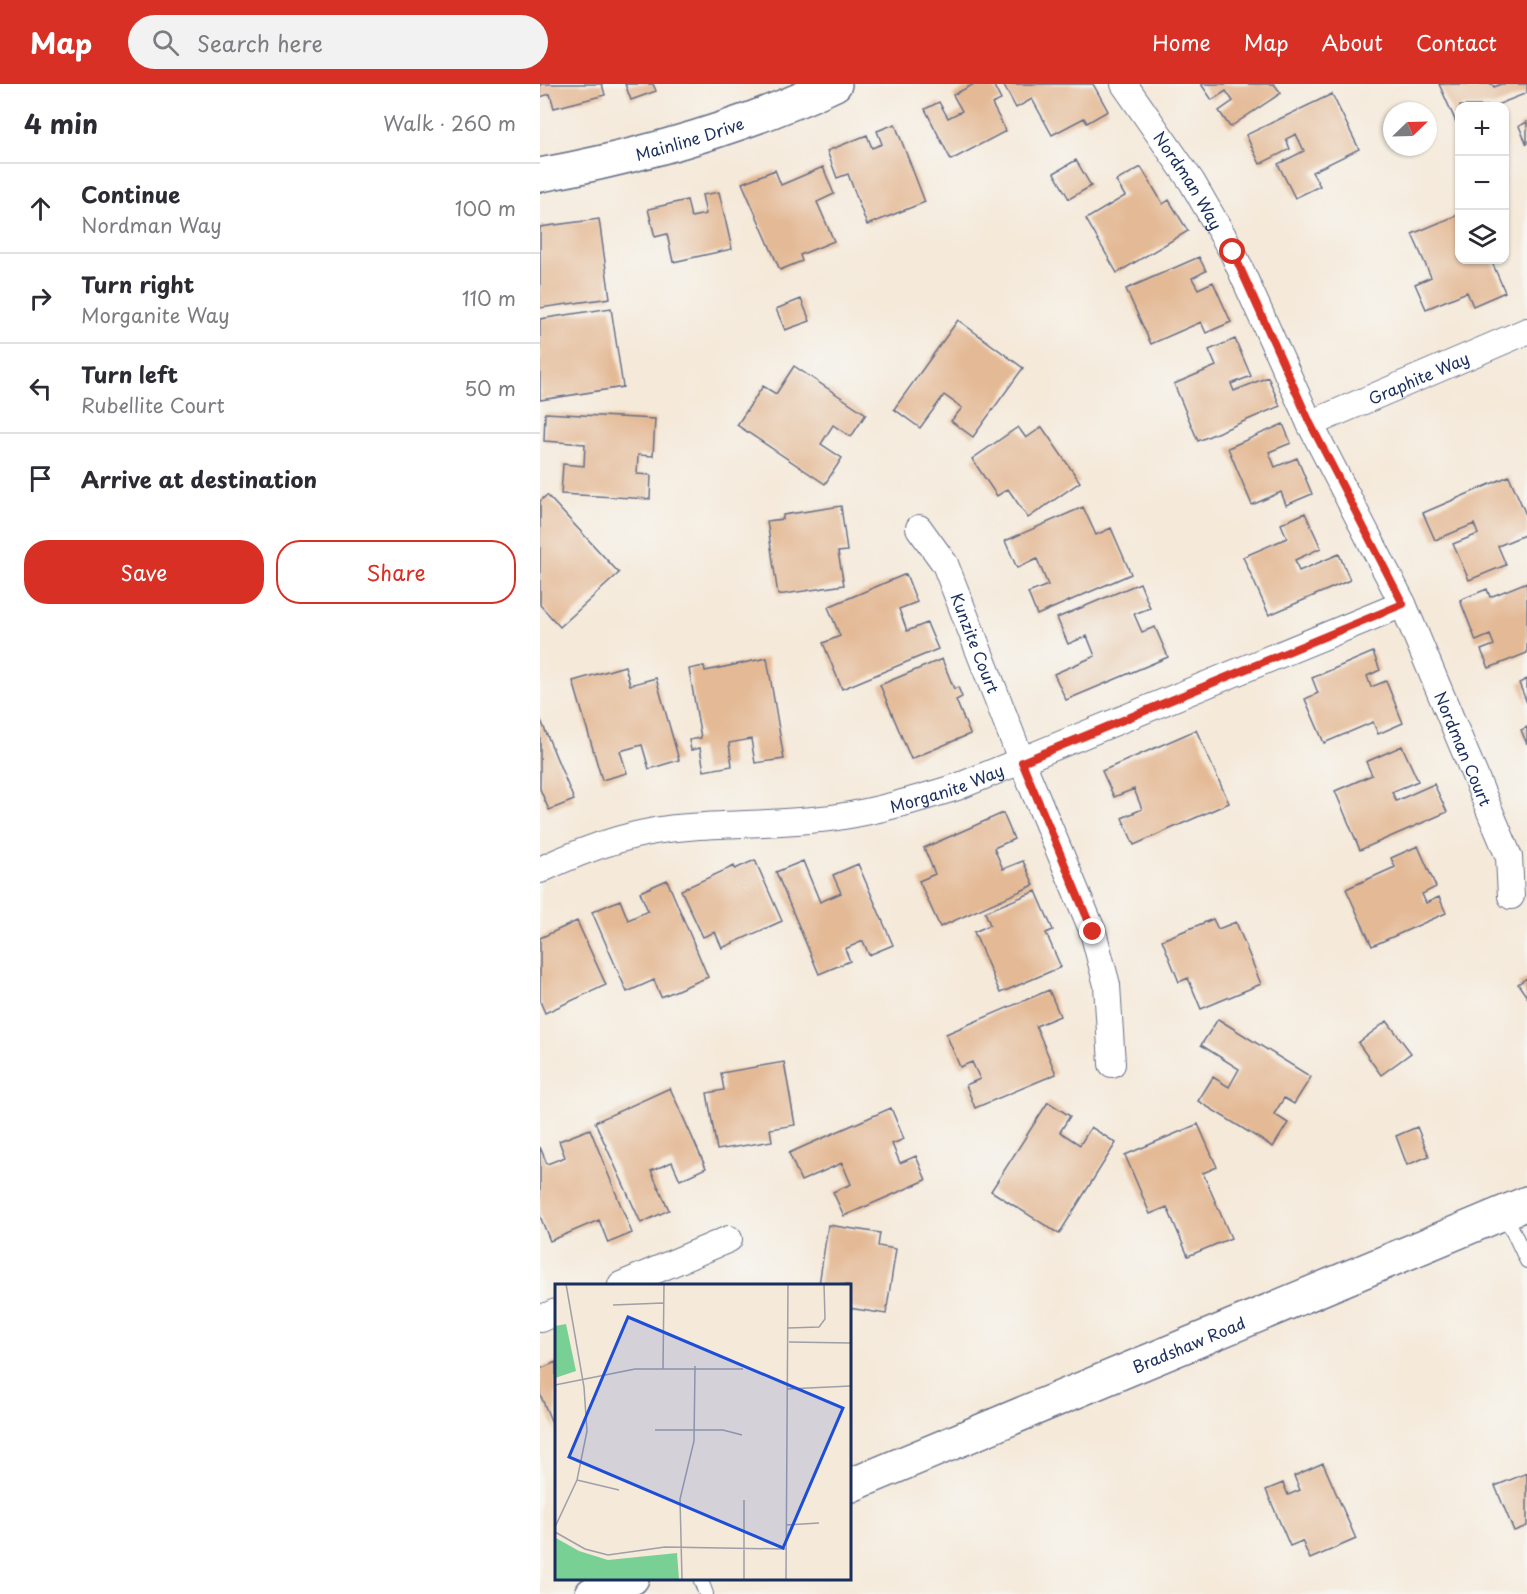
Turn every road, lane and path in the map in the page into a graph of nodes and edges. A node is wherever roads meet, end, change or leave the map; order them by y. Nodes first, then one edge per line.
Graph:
1 (836, 84) edge
2 (1124, 84) edge
3 (540, 175) edge
4 (1527, 331) edge
5 (1310, 423) junction
6 (919, 528) dead end
7 (1403, 604) junction
8 (1022, 762) junction
9 (540, 870) edge
10 (1511, 896) dead end
11 (1112, 1064) dead end
12 (1516, 1208) edge
13 (729, 1239) dead end
14 (1527, 1261) edge
15 (623, 1284) edge
16 (555, 1312) edge
17 (540, 1319) edge
18 (850, 1486) edge
19 (630, 1579) edge
20 (700, 1579) edge
21 (592, 1594) edge
22 (706, 1594) edge

1 - 3 main road, Mainline Drive
2 - 5 street, Nordman Way
4 - 5 street, Graphite Way
5 - 7 street, Nordman Way
6 - 8 street, Kunzite Court
7 - 8 street, Morganite Way
7 - 10 street, Nordman Court
8 - 9 street, Morganite Way
8 - 11 street, Kunzite Court
12 - 14 lane
12 - 18 main road, Bradshaw Road
13 - 15 street
16 - 17 street
19 - 21 main road
20 - 22 lane

